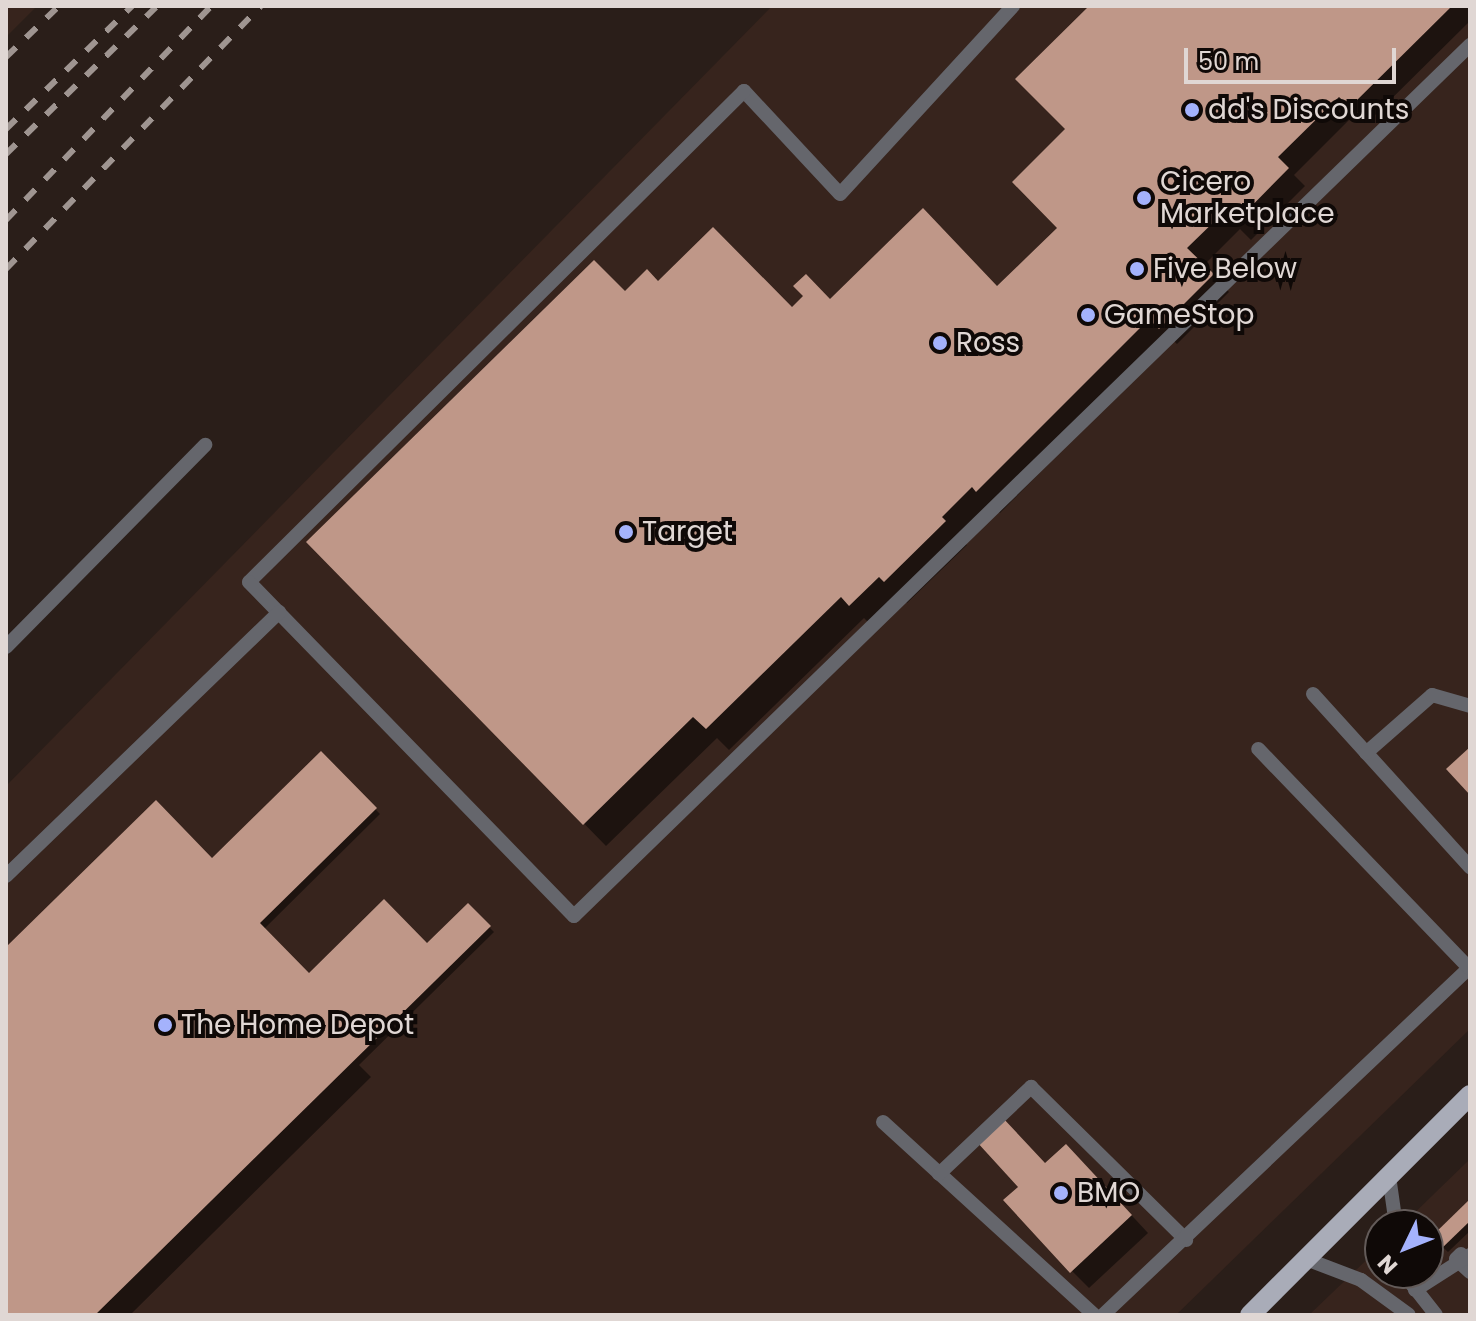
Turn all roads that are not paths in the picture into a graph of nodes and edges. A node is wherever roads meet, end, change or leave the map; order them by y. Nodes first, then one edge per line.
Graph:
1 (1013, 6) edge
2 (1470, 45) edge
3 (205, 445) dead end
4 (279, 612) junction
5 (6, 647) edge
6 (1313, 694) dead end
7 (1470, 706) edge
8 (1258, 749) dead end
9 (1366, 753) junction
10 (1470, 867) edge
11 (6, 876) edge
12 (1470, 947) edge
13 (1458, 957) junction
14 (1470, 1095) edge
15 (883, 1122) dead end
16 (939, 1174) junction
17 (1389, 1176) junction
18 (1394, 1209) edge
19 (1186, 1240) junction
20 (1470, 1246) edge
21 (1463, 1257) edge
22 (1306, 1259) junction
23 (1470, 1272) edge
24 (1415, 1290) joint
25 (1094, 1315) edge
26 (1103, 1315) edge
27 (1250, 1315) edge
28 (1409, 1315) edge
29 (1436, 1315) edge

1 - 4 lane
2 - 4 lane
3 - 5 lane
4 - 11 lane
6 - 9 lane
7 - 9 lane
8 - 13 lane
9 - 10 lane
12 - 13 lane
13 - 19 lane
14 - 17 main road
15 - 16 lane
16 - 19 lane
16 - 25 lane
17 - 18 lane
17 - 22 main road
19 - 26 lane
20 - 21 lane
21 - 23 lane
21 - 24 lane
22 - 27 main road
22 - 28 lane
24 - 29 lane

